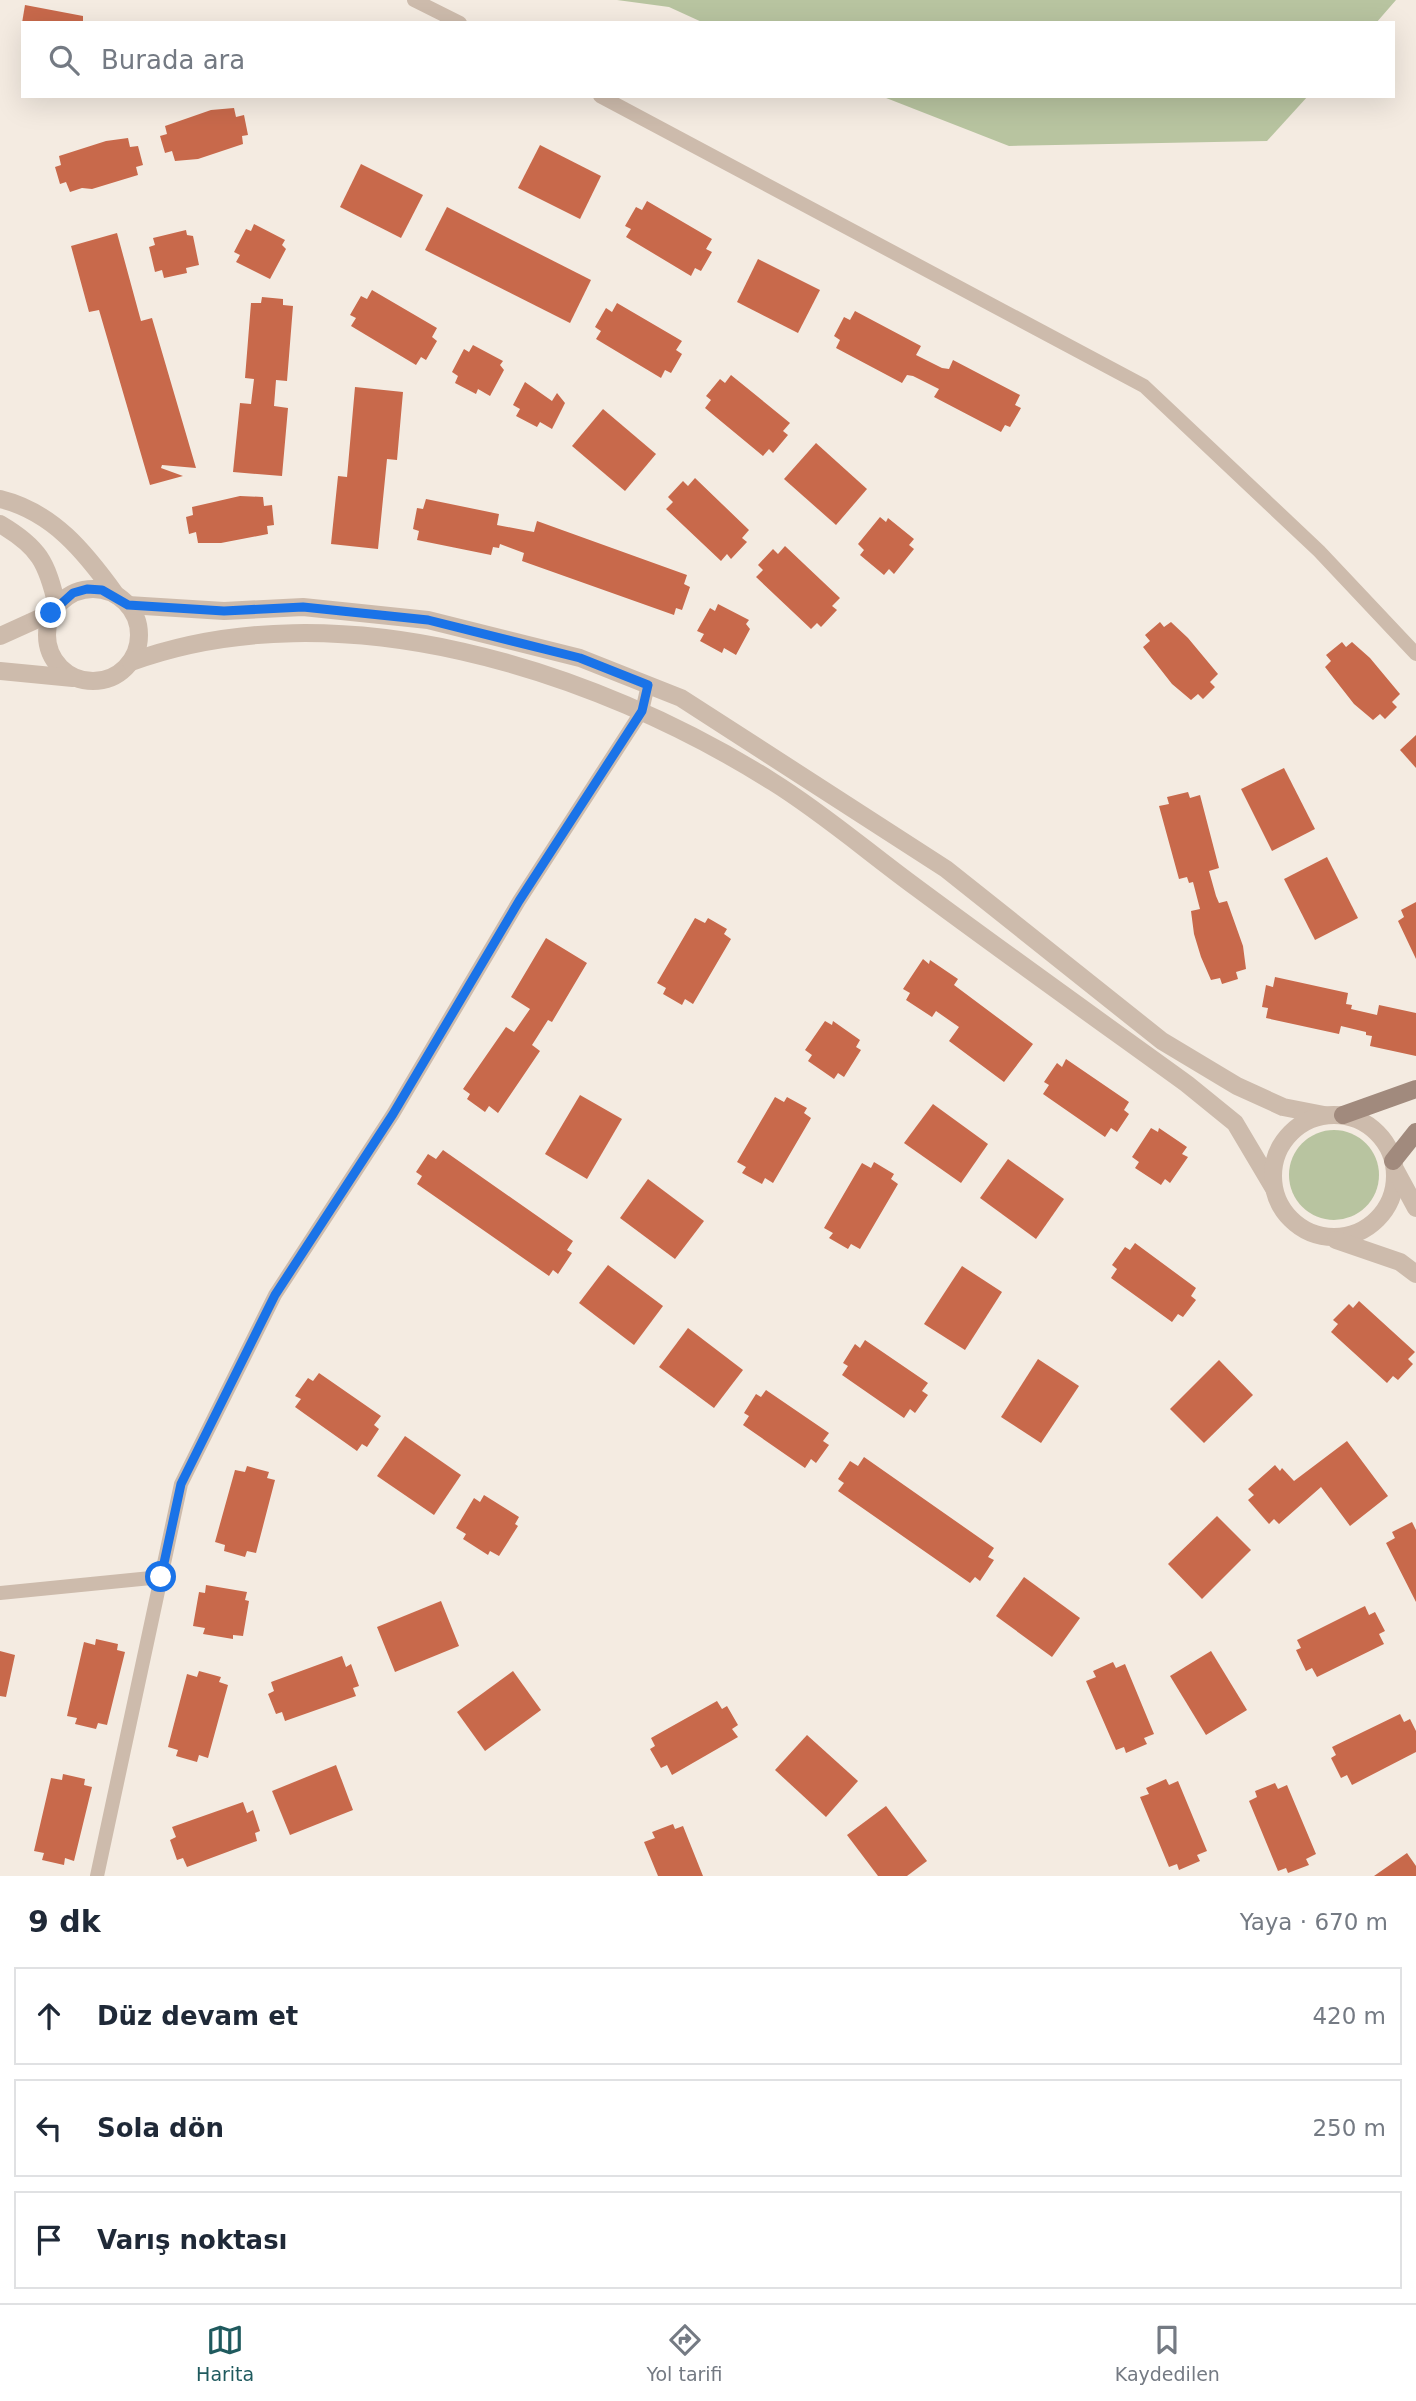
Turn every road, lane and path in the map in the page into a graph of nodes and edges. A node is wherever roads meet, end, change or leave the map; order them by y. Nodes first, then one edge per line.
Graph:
1 (414, 0) edge
2 (456, 21) edge
3 (604, 98) edge
4 (0, 499) edge
5 (0, 524) edge
6 (122, 600) junction
7 (54, 610) junction
8 (0, 636) edge
9 (1416, 654) edge
10 (131, 663) junction
11 (0, 671) edge
12 (75, 679) junction
13 (648, 685) junction
14 (642, 711) junction
15 (1416, 1089) edge
16 (1324, 1115) junction
17 (1343, 1115) junction
18 (1416, 1132) edge
19 (1395, 1166) junction
20 (1273, 1186) junction
21 (1416, 1208) edge
22 (1330, 1238) junction
23 (1416, 1274) edge
24 (161, 1577) junction
25 (0, 1593) edge
26 (97, 1876) edge

1 - 2 street
3 - 9 street
4 - 6 street
5 - 7 street
6 - 7 street
6 - 10 street
6 - 13 street
7 - 8 street
7 - 12 street
10 - 12 street
10 - 14 street
11 - 12 street
13 - 14 street
13 - 16 street
14 - 20 street
14 - 24 street
15 - 17 main road
16 - 17 street
16 - 20 street
17 - 19 street
18 - 19 main road
19 - 21 street
19 - 22 street
20 - 22 street
22 - 23 street
24 - 25 street
24 - 26 street

